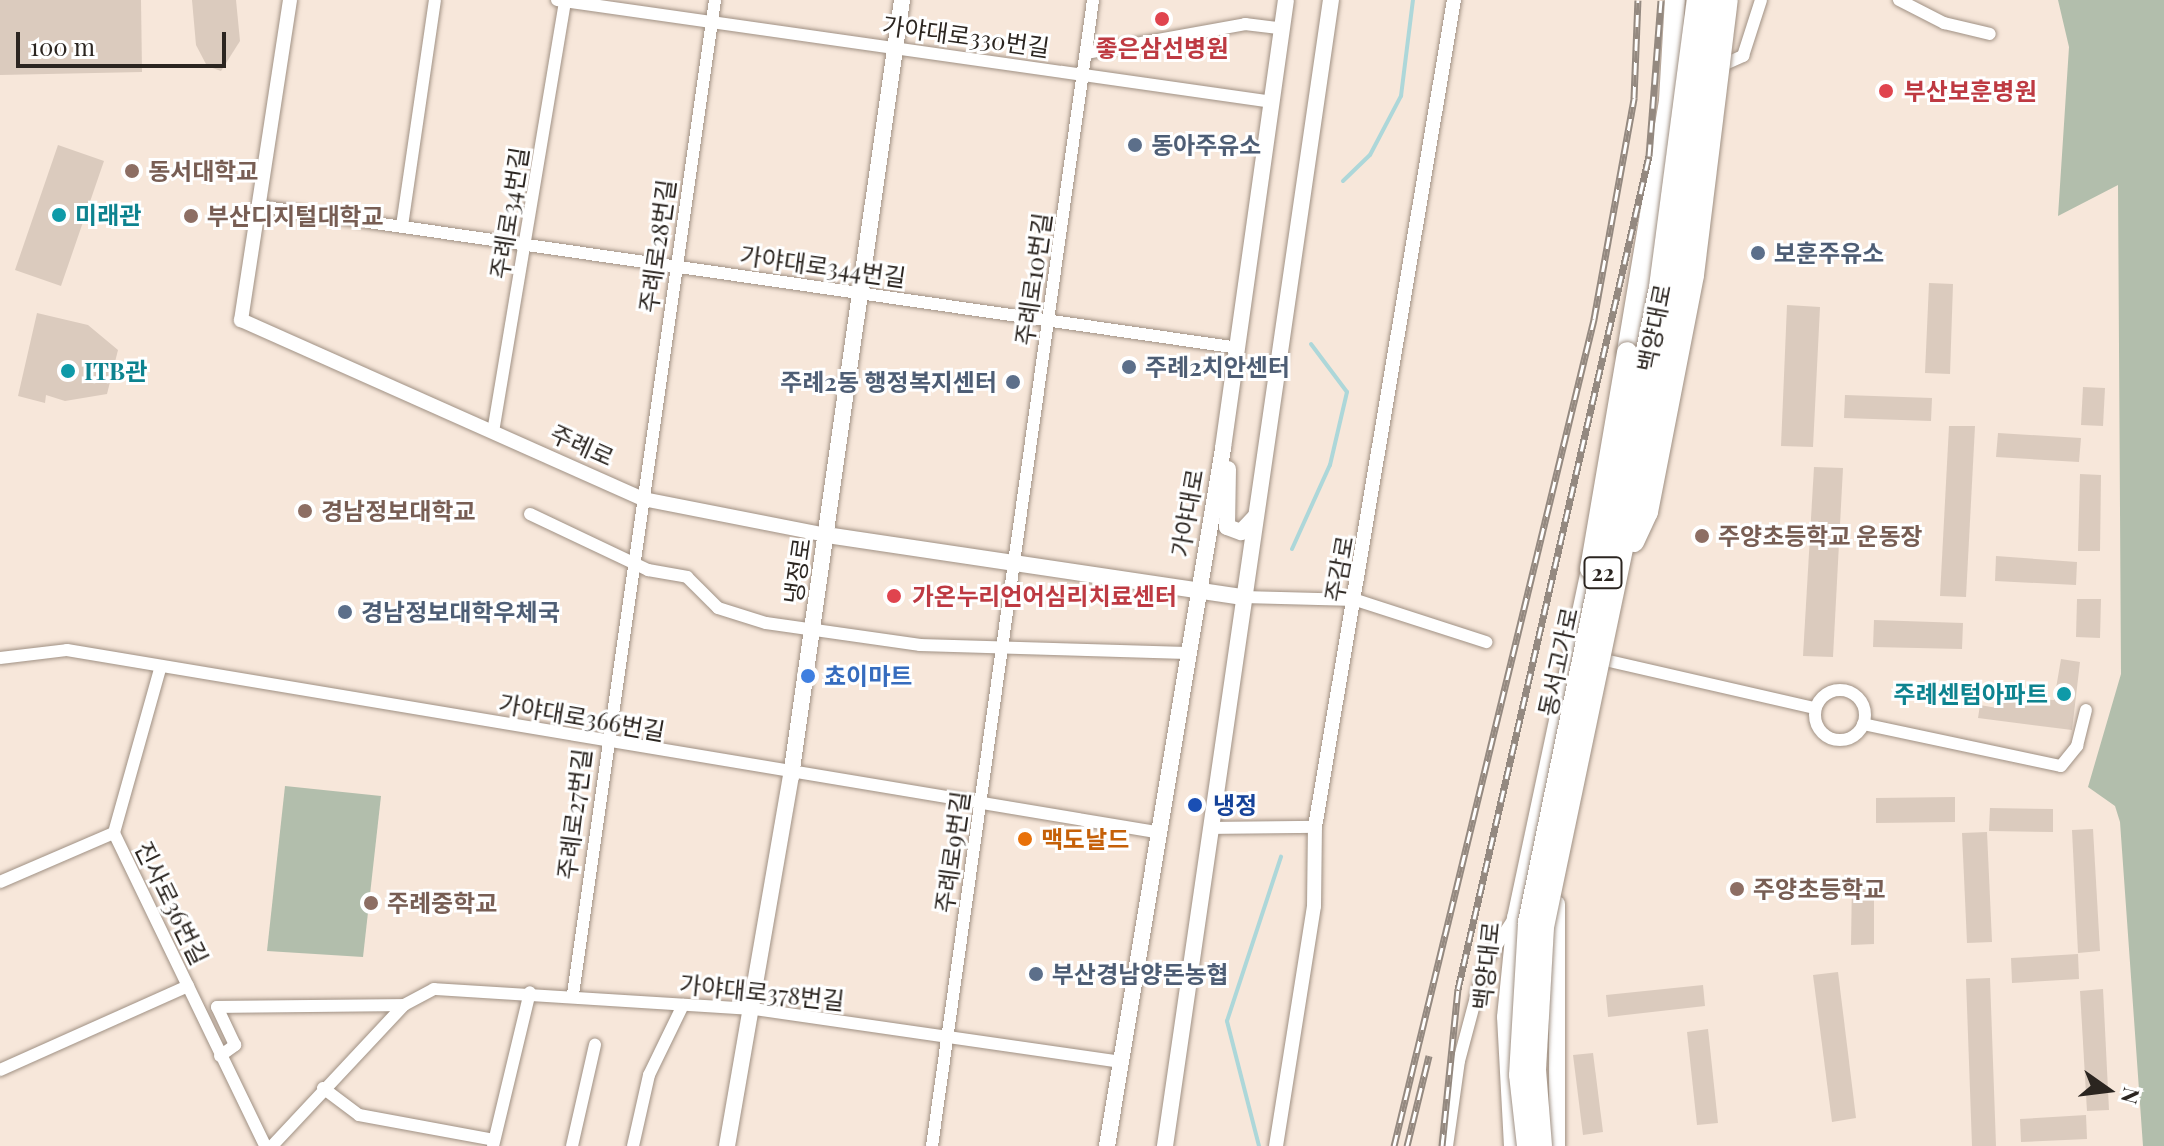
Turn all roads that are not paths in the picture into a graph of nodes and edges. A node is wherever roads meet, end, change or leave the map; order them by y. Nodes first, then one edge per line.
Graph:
1 (290, 0) edge
2 (435, 0) edge
3 (562, 0) edge
4 (715, 0) edge
5 (902, 0) edge
6 (1093, 0) edge
7 (1286, 0) edge
8 (1331, 0) edge
9 (1454, 0) edge
10 (1675, 0) edge
11 (1688, 0) edge
12 (1697, 0) edge
13 (1715, 0) edge
14 (1728, 0) edge
15 (1761, 0) edge
16 (1899, 0) edge
17 (712, 22) junction
18 (1283, 29) junction
19 (1990, 34) dead end
20 (895, 48) junction
21 (1086, 53) junction
22 (1714, 69) junction
23 (1083, 75) junction
24 (1273, 102) junction
25 (258, 206) junction
26 (402, 226) junction
27 (526, 245) junction
28 (677, 266) junction
29 (859, 293) junction
30 (1050, 321) junction
31 (1238, 348) junction
32 (493, 432) junction
33 (1223, 448) junction
34 (643, 499) junction
35 (530, 514) dead end
36 (1255, 517) junction
37 (827, 535) junction
38 (634, 561) junction
39 (1017, 564) junction
40 (1620, 574) junction
41 (1197, 590) junction
42 (1243, 597) junction
43 (1356, 600) junction
44 (812, 633) junction
45 (1486, 642) dead end
46 (1004, 649) junction
47 (1187, 653) junction
48 (1572, 653) junction
49 (0, 658) edge
50 (1608, 661) junction
51 (160, 669) junction
52 (1815, 708) junction
53 (2086, 710) dead end
54 (1863, 724) junction
55 (606, 744) junction
56 (1565, 754) junction
57 (791, 776) junction
58 (981, 808) junction
59 (1315, 827) junction
60 (1211, 828) junction
61 (1156, 832) junction
62 (114, 833) junction
63 (0, 882) edge
64 (1515, 918) junction
65 (188, 986) junction
66 (530, 992) junction
67 (573, 994) junction
68 (404, 1005) junction
69 (683, 1005) junction
70 (754, 1009) junction
71 (947, 1038) junction
72 (595, 1045) dead end
73 (220, 1056) junction
74 (1117, 1061) junction
75 (0, 1070) edge
76 (323, 1088) junction
77 (494, 1143) edge
78 (265, 1146) edge
79 (272, 1146) edge
80 (572, 1146) edge
81 (633, 1146) edge
82 (727, 1146) edge
83 (932, 1146) edge
84 (1107, 1146) edge
85 (1165, 1146) edge
86 (1276, 1146) edge
87 (1447, 1146) edge
88 (1512, 1146) edge
89 (1527, 1146) edge
90 (1542, 1146) edge
91 (1557, 1146) edge

1 - 25 street, 주례로
2 - 26 street
3 - 17 street, 가야대로330번길
3 - 27 street, 주례로34번길
4 - 17 street, 주례로28번길
5 - 20 main road, 냉정로
6 - 21 street, 주례로10번길
7 - 18 main road, 가야대로
8 - 36 main road
9 - 43 street, 주감로
10 - 56 highway, bridge
11 - 48 main road, 백양대로
12 - 56 highway, 동서고가로 / 22, bridge
13 - 22 main road, 백양대로
13 - 40 highway, 동서고가로 / 22, bridge
14 - 40 highway, bridge
15 - 22 street
16 - 19 street
17 - 20 street, 가야대로330번길
17 - 28 street, 주례로28번길
18 - 21 street
18 - 24 main road, 가야대로
20 - 23 street, 가야대로330번길
20 - 29 main road, 냉정로
21 - 23 street, 주례로10번길
22 - 50 main road, 백양대로
23 - 24 street, 가야대로330번길
23 - 30 street, 주례로10번길
24 - 31 main road, 가야대로
25 - 26 street, 가야대로344번길
25 - 32 street, 주례로
26 - 27 street, 가야대로344번길
27 - 28 street, 가야대로344번길
27 - 32 street, 주례로34번길
28 - 29 street, 가야대로344번길
28 - 34 street, 주례로28번길
29 - 30 street, 가야대로344번길
29 - 37 main road, 냉정로
30 - 31 street, 가야대로344번길
30 - 39 street, 주례로10번길
31 - 33 main road, 가야대로
32 - 34 street, 주례로
33 - 36 main road
33 - 41 main road, 가야대로
34 - 37 street, 주례로
34 - 38 street, 주례로27번길
35 - 38 street
36 - 42 main road
37 - 39 main road, 주례로
37 - 44 main road, 냉정로
38 - 44 street
38 - 55 street, 주례로27번길
39 - 41 main road, 주례로
39 - 46 street, 주례로9번길
40 - 90 highway, 동서고가로 / 22, bridge
41 - 42 main road, 주례로
41 - 47 main road, 가야대로
42 - 43 street
42 - 60 main road
43 - 45 street
43 - 59 street, 주감로
44 - 46 street
44 - 57 main road, 냉정로
46 - 47 street
46 - 58 street, 주례로9번길
47 - 61 main road, 가야대로
48 - 50 street
48 - 64 main road, 백양대로
49 - 51 street, 가야대로366번길
50 - 52 street
50 - 91 main road, 백양대로
51 - 55 street, 가야대로366번길
51 - 62 street, 진사로36번길
52 - 54 street
52 - 54 street
53 - 54 street
55 - 57 street, 가야대로366번길
55 - 67 street, 주례로27번길
56 - 89 highway, 동서고가로 / 22, bridge
57 - 58 street, 가야대로366번길
57 - 70 main road, 냉정로
58 - 61 street, 가야대로366번길
58 - 71 street, 주례로9번길
59 - 60 street
59 - 86 street, 주감로
60 - 85 main road
61 - 74 main road, 가야대로
62 - 63 street
62 - 65 street, 진사로36번길
64 - 87 street
64 - 88 main road, 백양대로
65 - 73 street, 진사로36번길
65 - 75 street
66 - 67 street, 가야대로378번길
66 - 68 street, 가야대로378번길
66 - 77 street
67 - 69 street, 가야대로378번길
68 - 73 street, 가야대로378번길
68 - 76 street, 가야대로378번길
69 - 70 street, 가야대로378번길
69 - 81 street
70 - 71 street, 가야대로378번길
70 - 82 main road, 냉정로
71 - 74 street, 가야대로378번길
71 - 83 street, 주례로9번길
72 - 80 street
73 - 78 street, 진사로36번길
74 - 84 main road, 가야대로
76 - 77 street
76 - 79 street, 가야대로378번길

